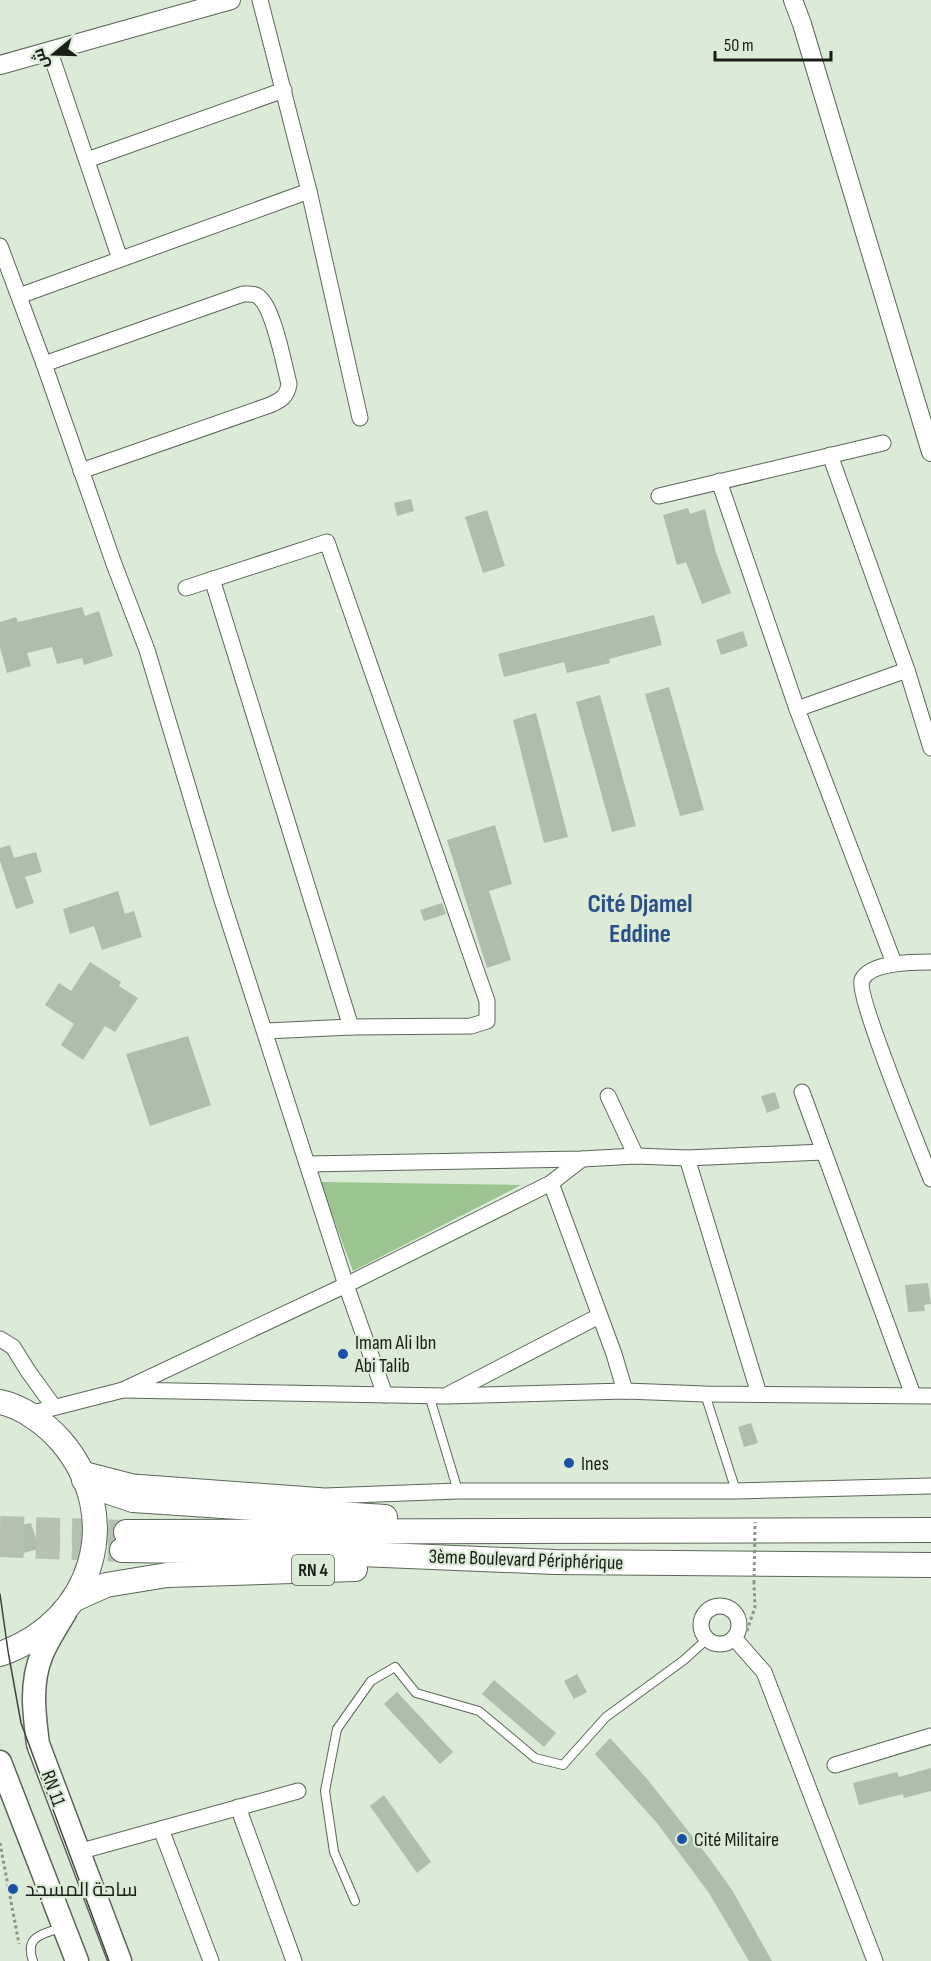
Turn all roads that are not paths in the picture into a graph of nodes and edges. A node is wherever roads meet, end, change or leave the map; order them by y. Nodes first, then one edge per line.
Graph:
1 (231, 0) edge
2 (260, 0) edge
3 (793, 0) edge
4 (50, 52) junction
5 (0, 65) edge
6 (284, 90) junction
7 (87, 160) junction
8 (309, 191) junction
9 (0, 246) edge
10 (120, 259) junction
11 (18, 296) junction
12 (44, 364) junction
13 (360, 418) dead end
14 (882, 442) dead end
15 (931, 452) edge
16 (830, 455) junction
17 (81, 471) junction
18 (719, 481) junction
19 (659, 496) dead end
20 (212, 579) junction
21 (186, 588) dead end
22 (907, 670) junction
23 (797, 709) junction
24 (931, 748) edge
25 (931, 962) edge
26 (894, 963) junction
27 (351, 1027) junction
28 (266, 1031) junction
29 (802, 1092) dead end
30 (608, 1096) dead end
31 (823, 1152) junction
32 (636, 1156) junction
33 (687, 1158) junction
34 (582, 1159) junction
35 (308, 1164) junction
36 (931, 1179) edge
37 (551, 1183) junction
38 (346, 1285) junction
39 (599, 1316) junction
40 (0, 1339) edge
41 (123, 1389) junction
42 (625, 1391) junction
43 (705, 1394) junction
44 (759, 1394) junction
45 (385, 1395) junction
46 (429, 1395) junction
47 (913, 1395) junction
48 (447, 1396) junction
49 (931, 1396) edge
50 (1, 1401) edge
51 (54, 1407) junction
52 (29, 1414) junction
53 (82, 1474) junction
54 (931, 1486) edge
55 (458, 1491) junction
56 (736, 1491) junction
57 (325, 1496) junction
58 (402, 1520) junction
59 (931, 1530) edge
60 (455, 1531) junction
61 (555, 1562) junction
62 (931, 1565) edge
63 (70, 1606) junction
64 (707, 1639) junction
65 (739, 1643) junction
66 (0, 1654) edge
67 (931, 1736) edge
68 (0, 1762) edge
69 (835, 1765) dead end
70 (298, 1791) dead end
71 (238, 1807) junction
72 (161, 1828) junction
73 (78, 1852) junction
74 (355, 1901) dead end
75 (64, 1927) junction
76 (33, 1961) edge
77 (77, 1961) edge
78 (120, 1961) edge
79 (211, 1961) edge
80 (294, 1961) edge
81 (875, 1961) edge

1 - 4 street
2 - 6 street
3 - 15 street
4 - 5 street
4 - 7 street
6 - 7 street
6 - 8 street
7 - 10 street
8 - 10 street
8 - 13 street
9 - 11 street
10 - 11 street
11 - 12 street
12 - 17 street
12 - 17 street
14 - 16 street
16 - 18 street
16 - 22 street
17 - 28 street
18 - 19 street
18 - 23 street
20 - 21 street
20 - 27 street
20 - 27 street
22 - 23 street
22 - 24 street
23 - 26 street
25 - 26 street
26 - 36 street
27 - 28 street
28 - 35 street
29 - 31 street
30 - 32 street
31 - 33 street
31 - 47 street
32 - 33 street
32 - 34 street
33 - 44 street
34 - 35 street
34 - 37 street
35 - 38 street
37 - 38 street
37 - 39 street
38 - 41 street
38 - 45 street
39 - 42 street
39 - 48 street
40 - 51 street
41 - 45 street
41 - 51 street
42 - 43 street
42 - 48 street
43 - 44 street
43 - 56 lane
44 - 47 street
45 - 46 street
46 - 48 street
46 - 55 lane
47 - 49 street
50 - 52 highway
51 - 52 street
52 - 53 highway
53 - 57 street
53 - 58 highway, RN 4
53 - 63 highway
54 - 56 street
55 - 56 street
55 - 57 street
57 - 58 highway
58 - 60 highway, RN 4
59 - 60 highway, 3ème Boulevard Périphérique / RN 4
60 - 61 highway, 3ème Boulevard Périphérique / RN 4
61 - 62 highway, 3ème Boulevard Périphérique / RN 4
61 - 63 highway, RN 4
63 - 66 highway
63 - 73 main road, RN 11
64 - 65 street
64 - 65 street
64 - 74 lane
65 - 81 street
67 - 69 street
68 - 75 main road, RN 11
70 - 71 street
71 - 72 street
71 - 80 street
72 - 73 street
72 - 79 street
73 - 78 main road, RN 11
75 - 76 lane
75 - 77 main road, RN 11

